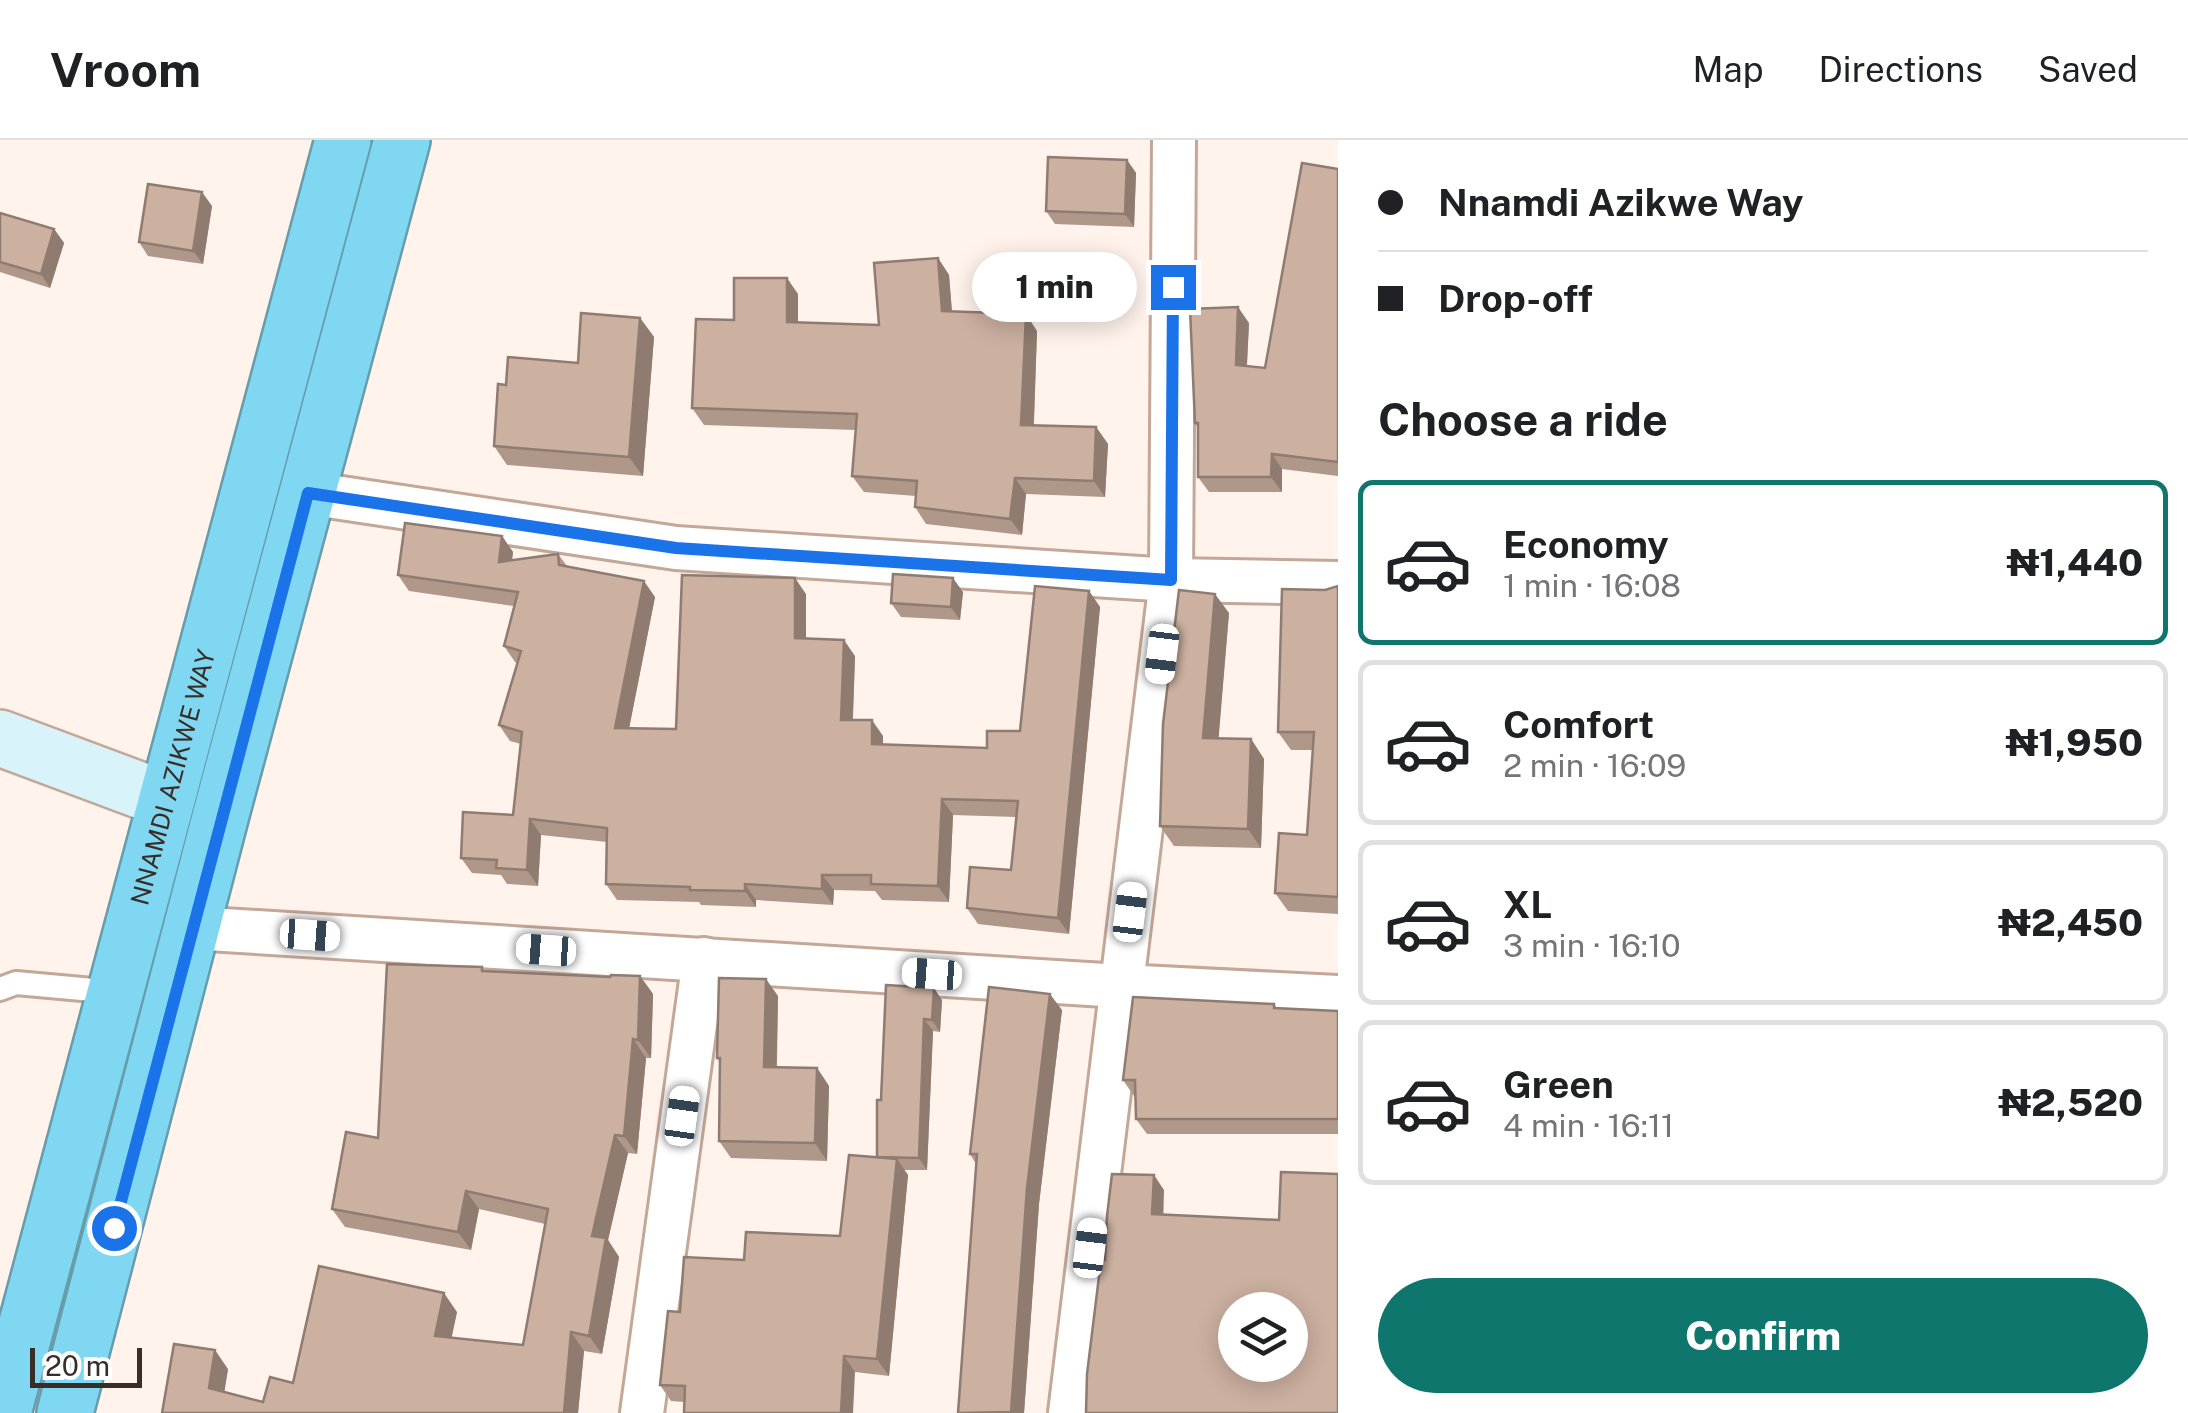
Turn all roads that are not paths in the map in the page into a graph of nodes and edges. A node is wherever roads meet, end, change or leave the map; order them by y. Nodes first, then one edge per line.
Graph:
1 (343, 140) edge
2 (402, 140) edge
3 (1174, 140) edge
4 (308, 493) junction
5 (1171, 580) junction
6 (1338, 583) edge
7 (0, 738) edge
8 (166, 800) junction
9 (192, 928) junction
10 (704, 959) junction
11 (1121, 986) junction
12 (0, 989) edge
13 (115, 992) junction
14 (1338, 997) edge
15 (8, 1355) edge
16 (2, 1413) edge
17 (65, 1413) edge
18 (642, 1413) edge
19 (1070, 1413) edge

1 - 8 highway, NNAMDI AZIKWE WAY
2 - 4 highway
3 - 5 street
4 - 5 street
4 - 9 highway
5 - 6 street
5 - 11 street
7 - 8 street
8 - 13 highway, NNAMDI AZIKWE WAY
9 - 10 street
9 - 17 highway
10 - 11 street
10 - 18 street
11 - 14 street
11 - 19 street
12 - 13 lane
13 - 15 highway, NNAMDI AZIKWE WAY
15 - 16 highway, NNAMDI AZIKWE WAY

